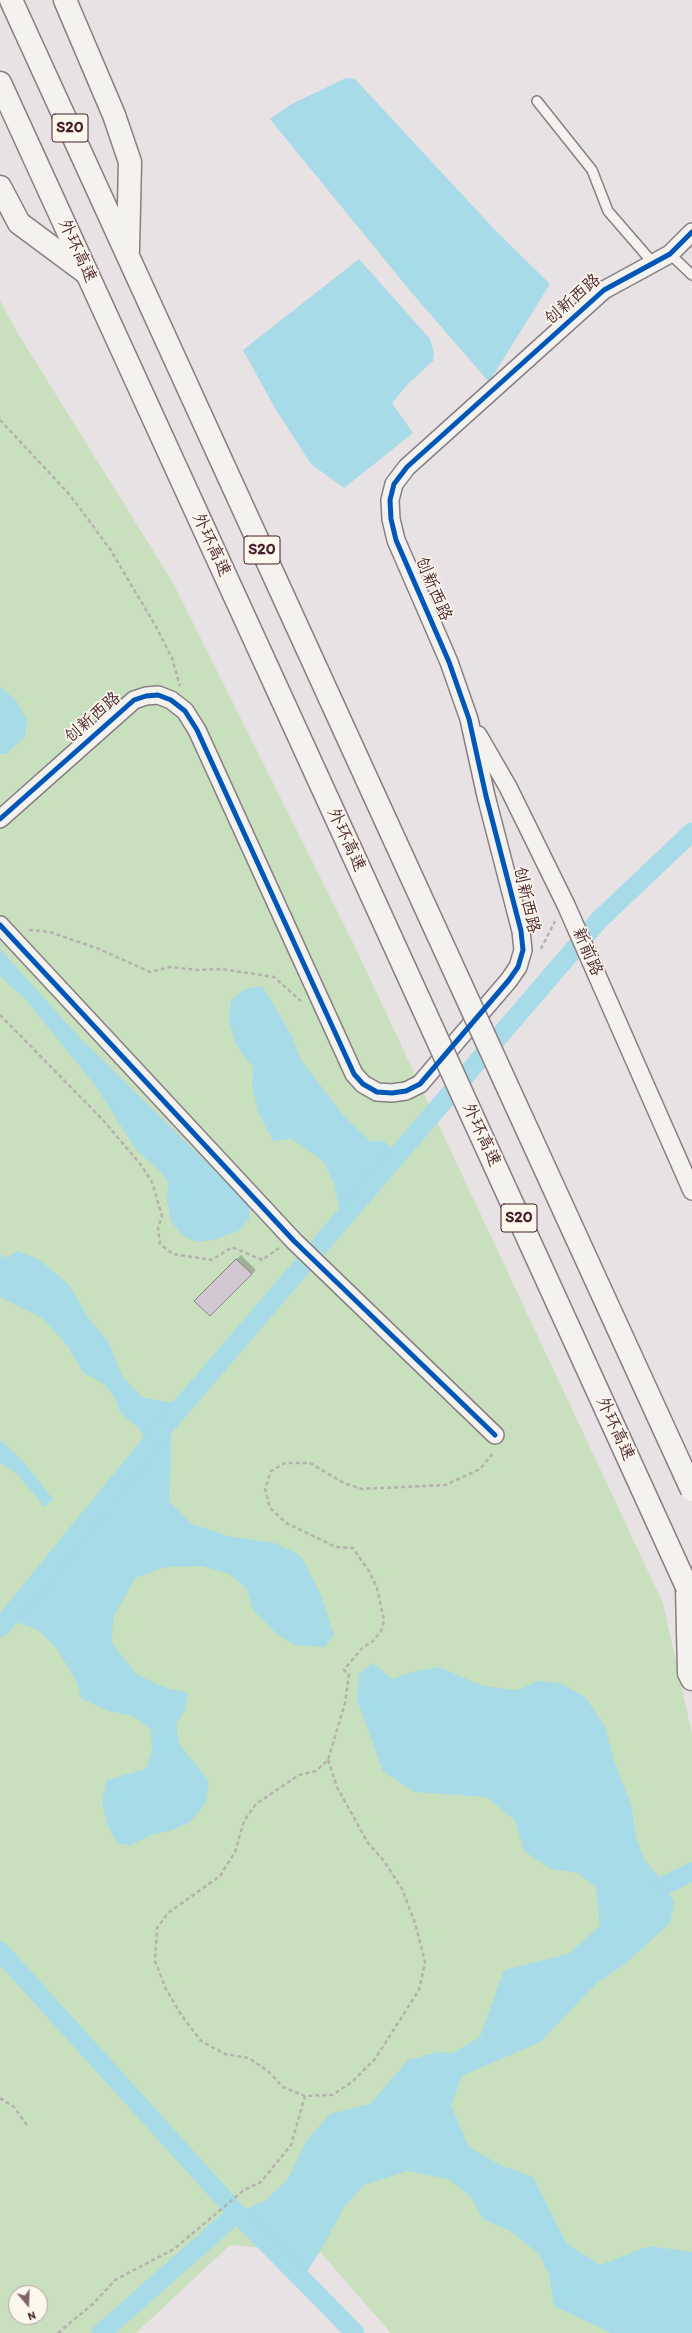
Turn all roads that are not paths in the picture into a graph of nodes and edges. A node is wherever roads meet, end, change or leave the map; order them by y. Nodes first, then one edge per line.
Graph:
1 (11, 0) edge
2 (65, 0) edge
3 (0, 83) edge
4 (537, 101) dead end
5 (0, 187) edge
6 (692, 232) edge
7 (670, 254) junction
8 (128, 256) junction
9 (653, 262) junction
10 (87, 274) junction
11 (692, 275) edge
12 (469, 719) junction
13 (0, 819) edge
14 (4, 929) edge
15 (692, 1191) edge
16 (495, 1435) road end
17 (692, 1490) edge
18 (690, 1592) edge
19 (692, 1679) edge

1 - 8 highway, S20
2 - 8 highway
3 - 10 highway, 外环高速 / S20
4 - 9 lane
5 - 10 highway
6 - 7 street, 创新西路
7 - 9 street, 创新西路
7 - 11 lane
8 - 17 highway, S20, bridge
9 - 12 street, 创新西路
10 - 18 highway, 外环高速 / S20, bridge
12 - 13 street, 创新西路
12 - 15 street, 新前路
14 - 16 street
18 - 19 highway

